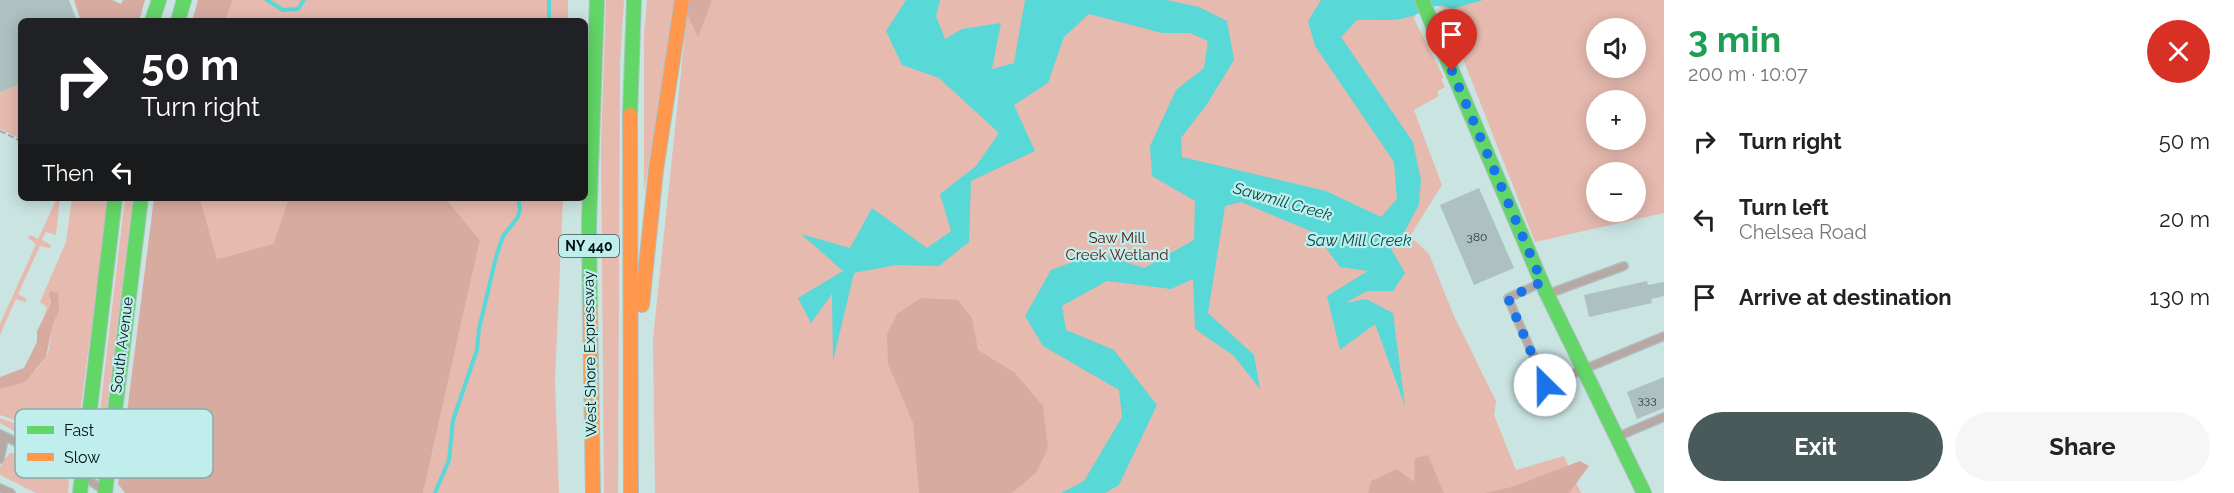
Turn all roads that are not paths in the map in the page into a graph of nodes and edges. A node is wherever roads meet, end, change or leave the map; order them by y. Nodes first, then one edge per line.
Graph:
1 (159, 0) edge
2 (184, 0) edge
3 (597, 0) edge
4 (634, 0) edge
5 (682, 0) edge
6 (1422, 0) edge
7 (153, 18) edge
8 (179, 18) edge
9 (588, 195) edge
10 (115, 201) edge
11 (141, 201) edge
12 (589, 225) junction
13 (1624, 266) dead end
14 (1544, 289) junction
15 (1664, 336) edge
16 (1582, 368) junction
17 (90, 409) edge
18 (115, 409) edge
19 (1664, 417) edge
20 (0, 434) edge
21 (631, 436) junction
22 (1616, 437) junction
23 (15, 442) edge
24 (0, 459) edge
25 (82, 478) edge
26 (86, 478) edge
27 (107, 478) edge
28 (0, 488) edge
29 (11, 493) edge
30 (80, 493) edge
31 (105, 493) edge
32 (592, 493) edge
33 (631, 493) edge
34 (1644, 493) edge

1 - 7 main road
2 - 8 main road
3 - 12 main road, West Shore Expressway / NY 440
4 - 21 main road, NY 440
5 - 21 main road
6 - 14 main road
9 - 12 main road
10 - 17 main road, South Avenue
11 - 18 main road, South Avenue
12 - 32 main road, West Shore Expressway / NY 440
13 - 14 lane
14 - 16 main road
14 - 16 lane
15 - 16 lane
16 - 22 main road
19 - 22 lane
20 - 23 lane
20 - 24 lane
21 - 33 main road, NY 440
22 - 34 main road
25 - 30 main road, South Avenue
26 - 31 lane
27 - 31 main road, South Avenue
28 - 29 lane

